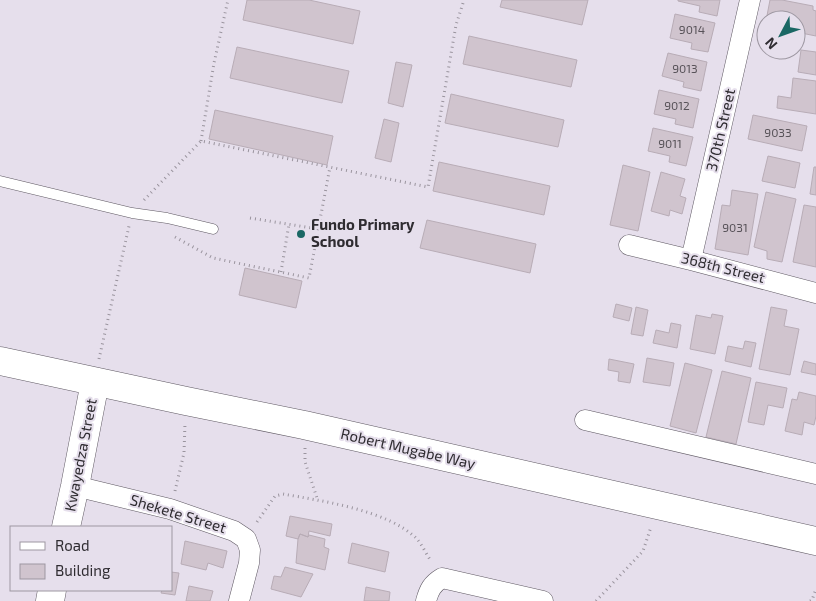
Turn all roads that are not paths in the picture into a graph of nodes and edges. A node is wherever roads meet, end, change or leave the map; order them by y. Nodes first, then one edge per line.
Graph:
1 (750, 0) edge
2 (0, 181) edge
3 (213, 229) dead end
4 (629, 245) dead end
5 (691, 260) junction
6 (816, 292) edge
7 (0, 360) edge
8 (95, 382) junction
9 (585, 420) dead end
10 (816, 474) edge
11 (75, 486) junction
12 (66, 526) edge
13 (816, 541) edge
14 (239, 601) edge
15 (426, 601) edge
16 (543, 601) edge

1 - 5 street, 370th Street
2 - 3 lane
4 - 5 street, 368th Street
5 - 6 street, 368th Street
7 - 8 street, Robert Mugabe Way
8 - 11 street, Kwayedza Street
8 - 13 street, Robert Mugabe Way
9 - 10 street
11 - 12 street, Kwayedza Street
11 - 14 street, Shekete Street
15 - 16 street

